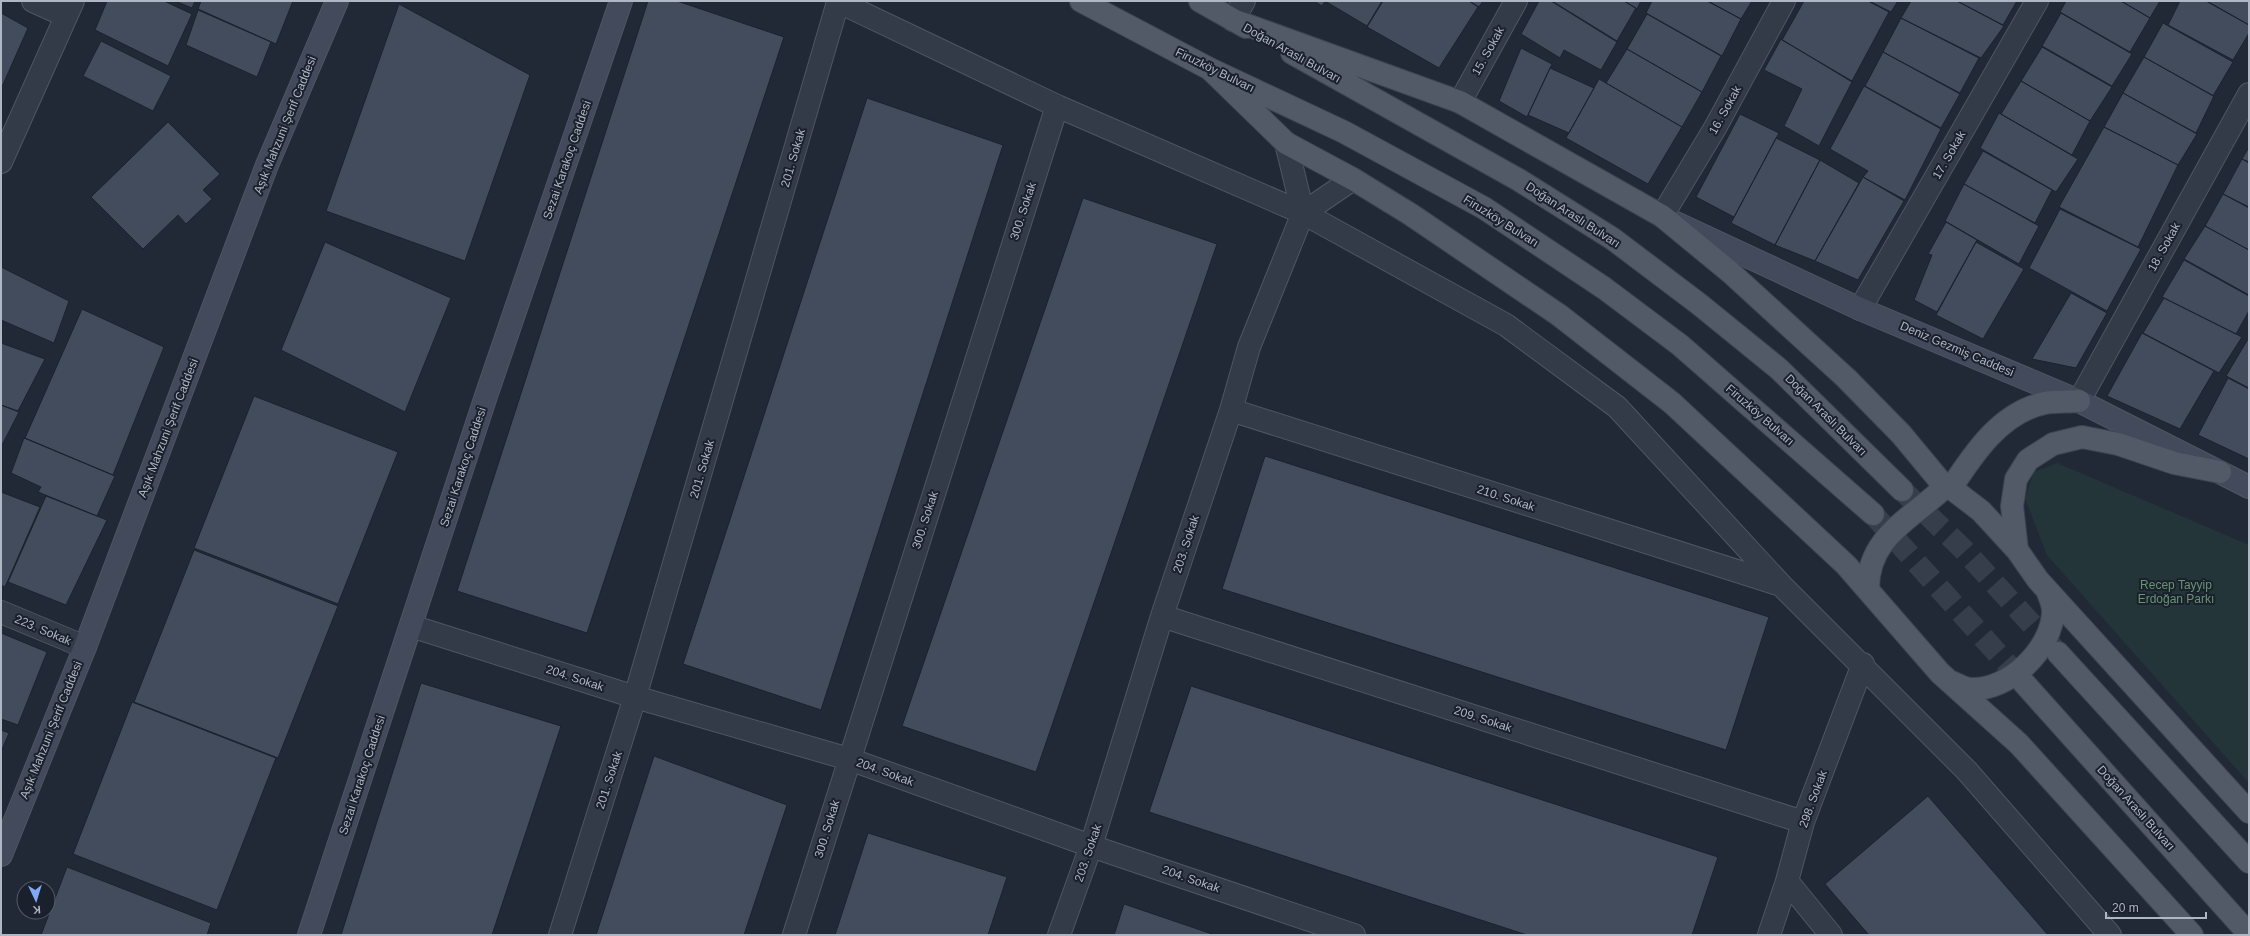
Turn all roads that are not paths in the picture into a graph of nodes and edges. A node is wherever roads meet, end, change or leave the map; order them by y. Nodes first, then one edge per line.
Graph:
1 (33, 1) edge
2 (337, 1) edge
3 (621, 1) edge
4 (837, 1) edge
5 (1081, 1) edge
6 (1200, 1) edge
7 (1516, 1) edge
8 (1784, 1) edge
9 (2037, 1) edge
10 (70, 8) edge
11 (1238, 10) edge
12 (1210, 69) junction
13 (2249, 94) edge
14 (1460, 102) junction
15 (1056, 106) junction
16 (1286, 143) junction
17 (1, 162) edge
18 (1353, 179) junction
19 (1303, 213) junction
20 (1662, 216) junction
21 (1860, 309) junction
22 (2079, 401) junction
23 (1231, 410) junction
24 (2220, 472) junction
25 (2249, 487) edge
26 (1948, 488) junction
27 (1902, 490) tunnel mouth
28 (1873, 514) tunnel mouth
29 (2017, 550) junction
30 (1782, 586) junction
31 (1868, 590) junction
32 (2047, 590) junction
33 (1, 612) edge
34 (1162, 616) junction
35 (411, 626) junction
36 (85, 647) junction
37 (2058, 653) tunnel mouth
38 (1863, 664) junction
39 (1951, 682) junction
40 (2024, 682) tunnel mouth
41 (635, 697) junction
42 (849, 759) junction
43 (2249, 812) edge
44 (1804, 822) junction
45 (1092, 846) junction
46 (1, 855) edge
47 (2249, 862) edge
48 (1788, 881) junction
49 (2249, 934) edge
50 (309, 935) edge
51 (560, 935) edge
52 (794, 935) edge
53 (1059, 935) edge
54 (1354, 935) edge
55 (1769, 935) edge
56 (1831, 935) edge
57 (2110, 935) edge
58 (2192, 935) edge

1 - 10 street
2 - 36 street, Aşık Mahzuni Şerif Caddesi
3 - 35 street, Sezai Karakoç Caddesi
4 - 15 street
4 - 41 street, 201. Sokak
5 - 12 main road, Firuzköy Bulvarı
6 - 11 main road, Doğan Araslı Bulvarı
7 - 14 street, 15. Sokak
8 - 20 street, 16. Sokak
9 - 21 street, 17. Sokak
10 - 17 street
11 - 14 main road
11 - 27 main road, Doğan Araslı Bulvarı
12 - 16 main road
12 - 28 main road, Firuzköy Bulvarı
13 - 22 street, 18. Sokak
14 - 20 main road
15 - 19 street
15 - 42 street, 300. Sokak
16 - 18 main road
16 - 19 street
18 - 19 street
18 - 31 main road
19 - 23 street, 203. Sokak
19 - 30 street
20 - 21 street, Deniz Gezmiş Caddesi
20 - 26 main road
21 - 22 street, Deniz Gezmiş Caddesi
22 - 24 street, Deniz Gezmiş Caddesi
22 - 26 main road
23 - 30 street, 210. Sokak
23 - 34 street, 203. Sokak
24 - 25 street, Deniz Gezmiş Caddesi
24 - 29 main road
26 - 29 main road
26 - 31 main road
29 - 32 main road
30 - 38 street
31 - 39 main road
32 - 39 main road
32 - 43 main road
33 - 36 street, 223. Sokak
34 - 44 street, 209. Sokak
34 - 45 street, 203. Sokak
35 - 41 street, 204. Sokak
35 - 50 street, Sezai Karakoç Caddesi
36 - 46 street, Aşık Mahzuni Şerif Caddesi
37 - 47 main road
38 - 44 street, 298. Sokak
38 - 57 street
39 - 58 main road
40 - 49 main road, Doğan Araslı Bulvarı
41 - 42 street, 204. Sokak
41 - 51 street, 201. Sokak
42 - 45 street, 204. Sokak
42 - 52 street, 300. Sokak
44 - 48 street, 298. Sokak
45 - 53 street, 203. Sokak
45 - 54 street, 204. Sokak
48 - 55 street, 298. Sokak
48 - 56 street

